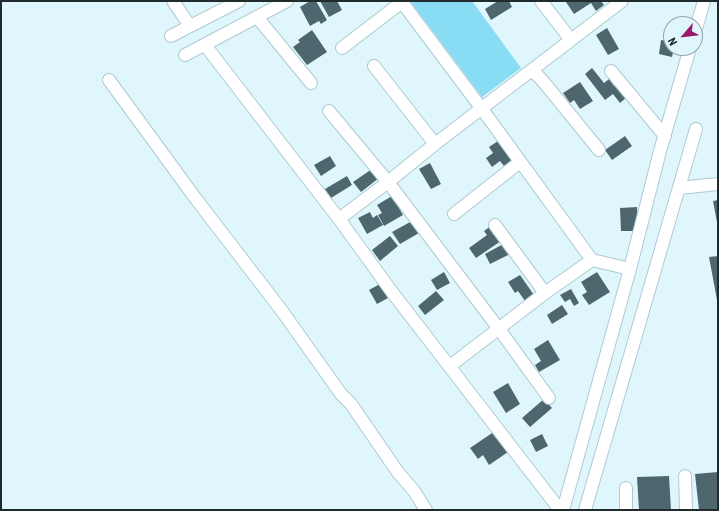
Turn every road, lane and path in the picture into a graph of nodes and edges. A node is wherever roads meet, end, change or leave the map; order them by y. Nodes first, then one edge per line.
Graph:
1 (173, 1) edge
2 (239, 1) edge
3 (287, 1) edge
4 (541, 1) edge
5 (704, 1) edge
6 (401, 2) edge
7 (620, 2) edge
8 (700, 16) edge
9 (257, 17) junction
10 (190, 26) junction
11 (171, 36) dead end
12 (571, 40) junction
13 (205, 45) junction
14 (342, 48) dead end
15 (185, 55) dead end
16 (688, 56) edge
17 (374, 66) dead end
18 (532, 70) junction
19 (611, 71) dead end
20 (109, 80) dead end
21 (311, 83) dead end
22 (482, 109) junction
23 (329, 111) dead end
24 (696, 129) dead end
25 (665, 136) junction
26 (435, 144) junction
27 (599, 150) dead end
28 (520, 162) junction
29 (388, 182) junction
30 (718, 184) edge
31 (679, 188) junction
32 (454, 214) dead end
33 (339, 219) junction
34 (496, 225) dead end
35 (592, 260) junction
36 (630, 269) junction
37 (545, 293) junction
38 (499, 329) junction
39 (450, 366) junction
40 (549, 398) dead end
41 (685, 476) dead end
42 (626, 488) dead end
43 (426, 510) edge
44 (562, 510) edge
45 (585, 510) edge
46 (626, 510) edge
47 (686, 510) edge

1 - 10 street
2 - 10 street
3 - 9 street
4 - 12 street
5 - 8 street
6 - 14 street
6 - 22 street
7 - 12 street
9 - 13 street
9 - 21 street
10 - 11 street
12 - 18 street
13 - 15 street
13 - 33 street
16 - 25 street
17 - 26 street
18 - 22 street
18 - 27 street
19 - 25 street
20 - 43 street
22 - 26 street
22 - 28 street
23 - 29 street
24 - 31 street
25 - 36 street
26 - 29 street
28 - 32 street
28 - 35 street
29 - 33 street
29 - 38 street
30 - 31 street
31 - 45 street
33 - 39 street
34 - 37 street
35 - 36 street
35 - 37 street
36 - 44 street
37 - 38 street
38 - 39 street
38 - 40 street
39 - 44 street
41 - 47 street
42 - 46 street

